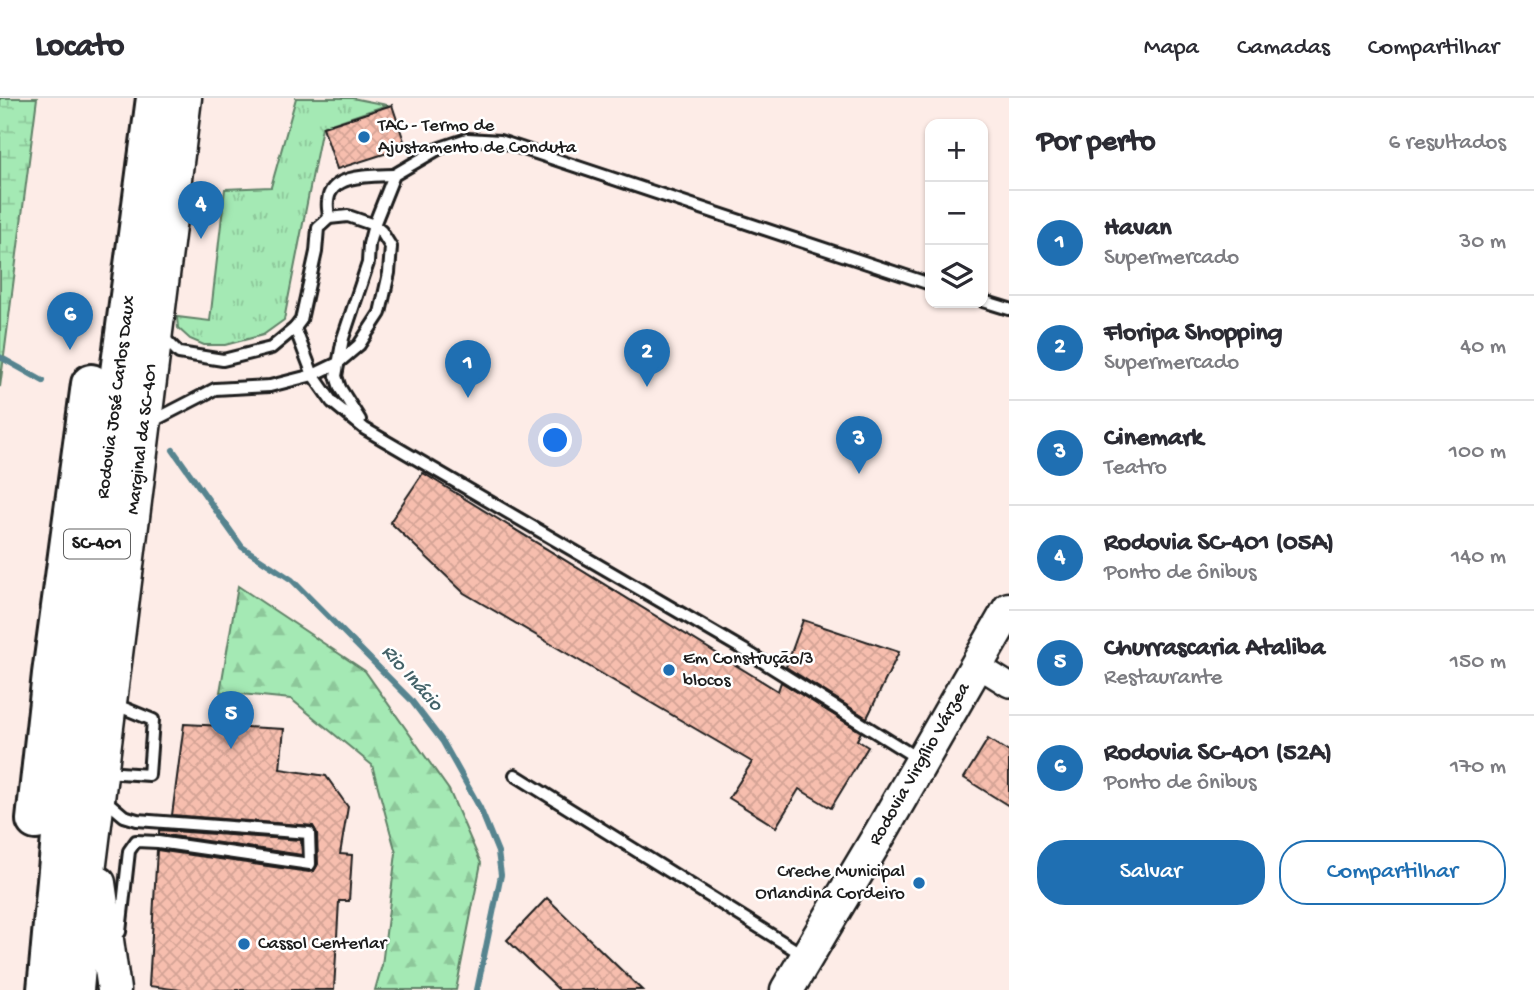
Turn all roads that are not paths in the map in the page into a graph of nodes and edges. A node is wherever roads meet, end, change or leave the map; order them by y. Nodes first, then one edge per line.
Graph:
1 (129, 98) edge
2 (156, 98) edge
3 (185, 98) edge
4 (394, 175) junction
5 (329, 218) junction
6 (374, 225) junction
7 (925, 282) edge
8 (988, 303) edge
9 (1009, 309) edge
10 (295, 328) junction
11 (156, 330) junction
12 (338, 363) junction
13 (313, 376) junction
14 (144, 426) junction
15 (365, 429) junction
16 (1009, 609) edge
17 (977, 665) junction
18 (1009, 685) edge
19 (111, 703) junction
20 (922, 762) junction
21 (515, 775) dead end
22 (101, 783) junction
23 (93, 841) junction
24 (807, 958) junction
25 (23, 990) edge
26 (47, 990) edge
27 (77, 990) edge
28 (116, 990) edge
29 (787, 990) edge

1 - 25 highway, Rodovia José Carlos Daux / SC-401
2 - 26 highway, Rodovia José Carlos Daux / SC-401
3 - 11 main road, Marginal da SC-401
4 - 5 lane
4 - 6 lane
4 - 7 lane
5 - 6 lane
5 - 10 lane
6 - 12 lane
6 - 12 lane
8 - 9 lane
10 - 11 lane
10 - 13 lane
11 - 14 main road, Marginal da SC-401
12 - 13 lane
12 - 15 lane
13 - 14 lane
13 - 15 lane
14 - 19 main road, Marginal da SC-401
15 - 20 lane
16 - 17 main road, Rodovia Virgílio Várzea
17 - 18 street
17 - 20 main road, Rodovia Virgílio Várzea
19 - 22 main road, Marginal da SC-401
19 - 22 lane
20 - 24 main road, Rodovia Virgílio Várzea
21 - 24 lane
22 - 23 main road, Marginal da SC-401
22 - 28 lane
23 - 27 main road, Marginal da SC-401
23 - 28 main road
24 - 29 main road, Rodovia Virgílio Várzea

